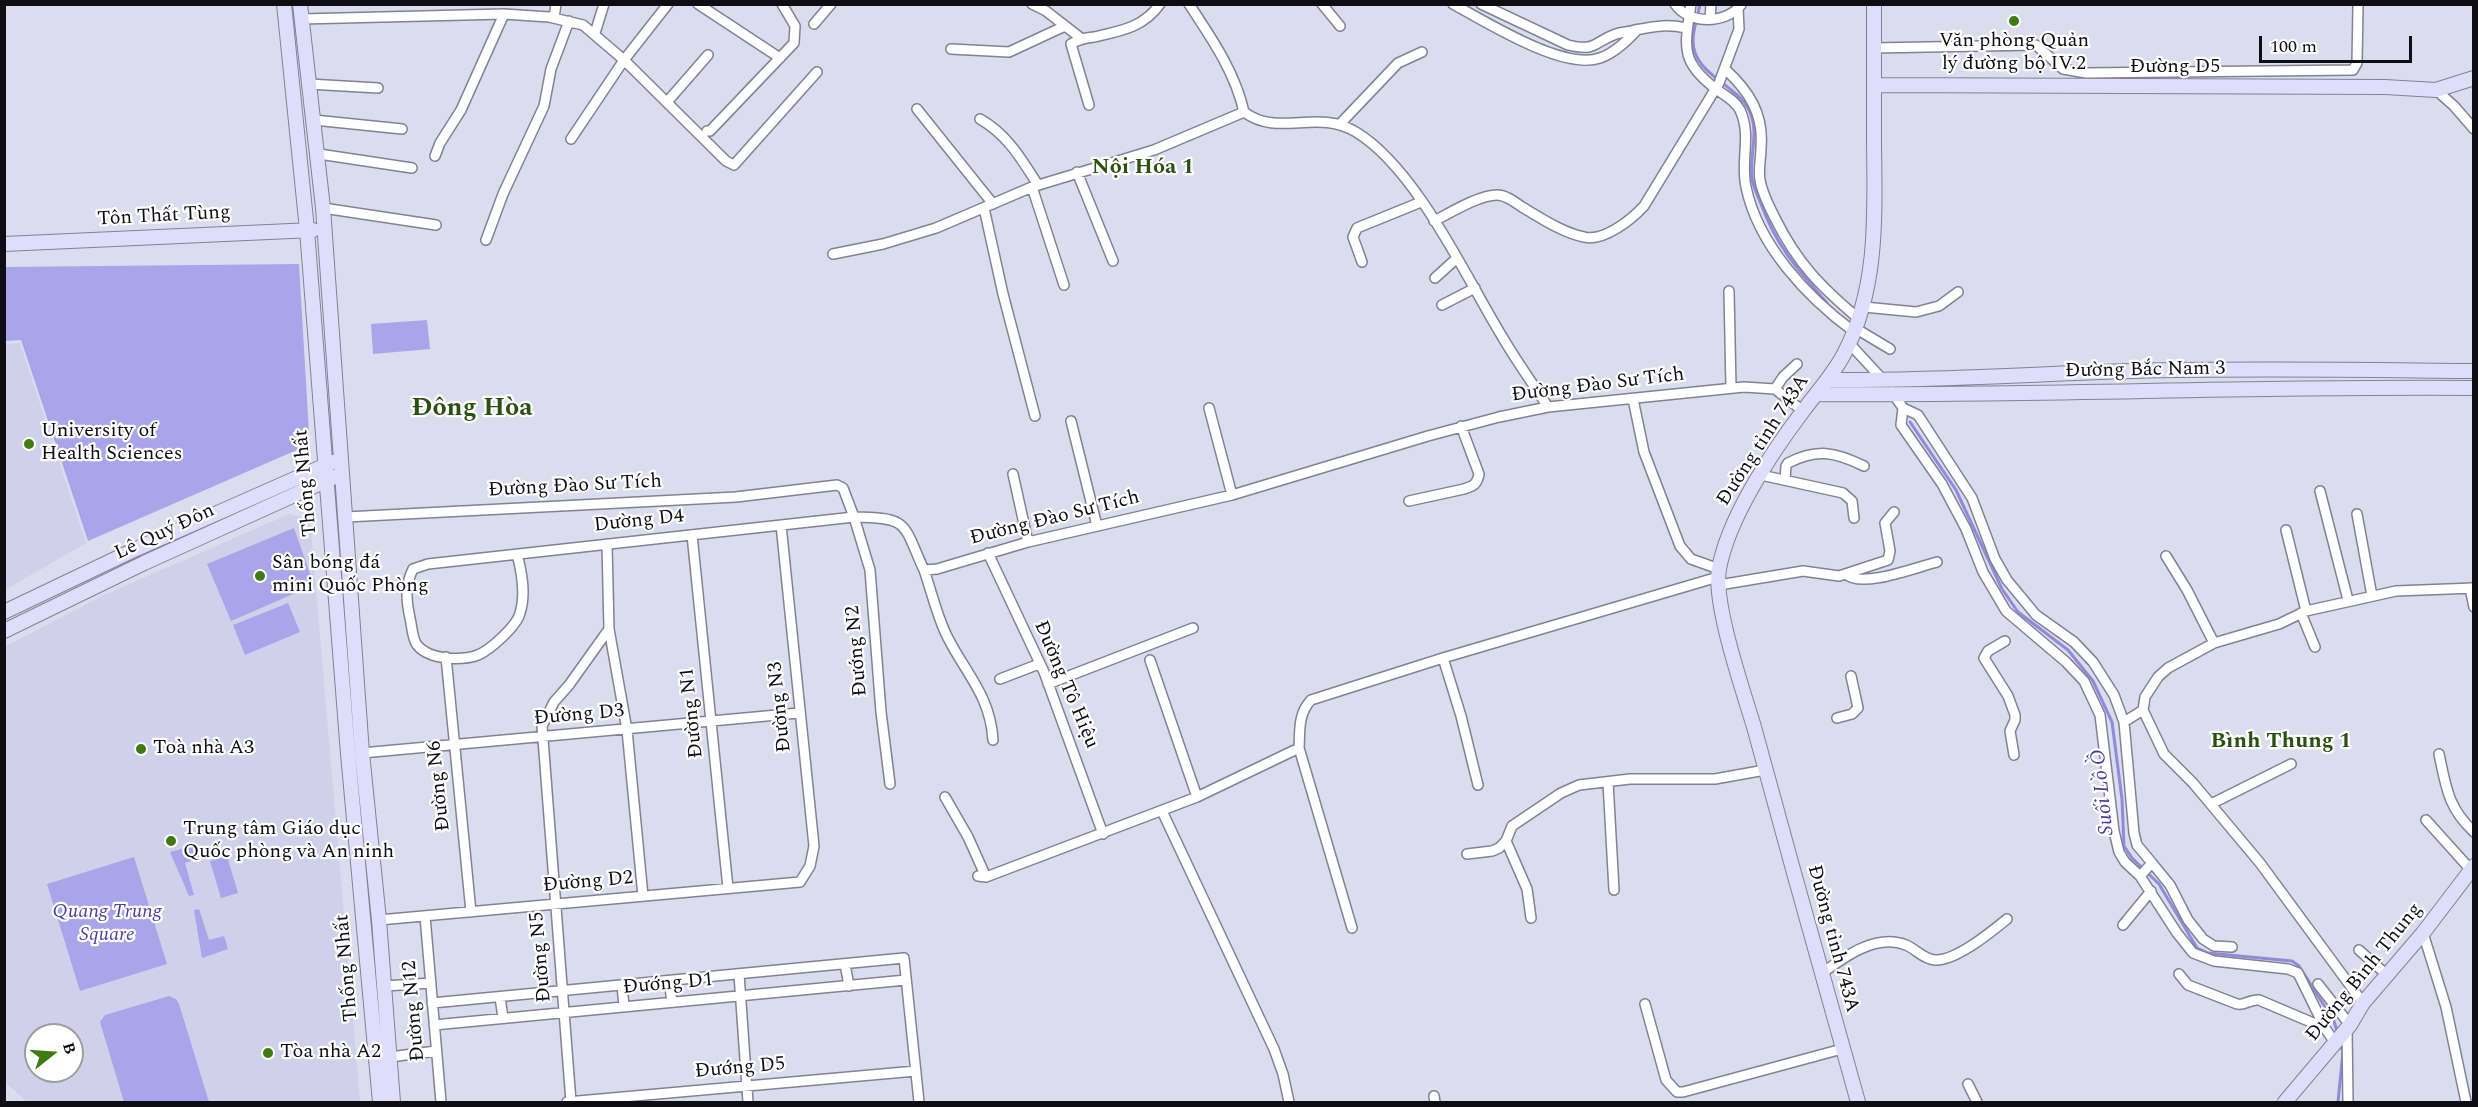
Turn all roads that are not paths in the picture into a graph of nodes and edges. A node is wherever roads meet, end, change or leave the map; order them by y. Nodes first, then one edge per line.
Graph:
1 (284, 4) edge
2 (556, 4) edge
3 (604, 4) edge
4 (668, 4) edge
5 (698, 4) edge
6 (782, 4) edge
7 (831, 4) edge
8 (1032, 4) edge
9 (1160, 4) edge
10 (1189, 4) edge
11 (1322, 4) edge
12 (1453, 4) edge
13 (1481, 4) edge
14 (1675, 4) edge
15 (1691, 4) edge
16 (1711, 4) edge
17 (1874, 4) edge
18 (1740, 6) edge
19 (2358, 6) dead end
20 (300, 12) edge
21 (504, 14) junction
22 (554, 18) junction
23 (1700, 18) junction
24 (569, 21) junction
25 (814, 24) dead end
26 (1065, 26) junction
27 (1340, 26) dead end
28 (1687, 28) junction
29 (1637, 30) junction
30 (594, 33) junction
31 (1082, 39) junction
32 (1874, 48) junction
33 (951, 49) dead end
34 (1422, 52) dead end
35 (708, 55) dead end
36 (780, 58) junction
37 (624, 60) junction
38 (817, 72) dead end
39 (2474, 78) edge
40 (1721, 79) junction
41 (309, 84) junction
42 (1874, 85) junction
43 (378, 88) dead end
44 (2436, 90) junction
45 (667, 102) junction
46 (1089, 105) dead end
47 (917, 109) dead end
48 (1244, 112) junction
49 (981, 119) dead end
50 (314, 120) junction
51 (1340, 124) junction
52 (402, 129) dead end
53 (2474, 129) edge
54 (707, 131) dead end
55 (571, 139) dead end
56 (1755, 145) junction
57 (319, 154) junction
58 (435, 156) dead end
59 (412, 168) dead end
60 (1077, 172) junction
61 (1035, 186) junction
62 (1421, 202) junction
63 (989, 206) junction
64 (323, 208) junction
65 (1434, 221) junction
66 (436, 225) dead end
67 (307, 230) junction
68 (324, 230) junction
69 (486, 240) dead end
70 (4, 244) edge
71 (833, 254) dead end
72 (1457, 258) junction
73 (1113, 261) dead end
74 (1362, 262) dead end
75 (1435, 278) dead end
76 (1064, 285) dead end
77 (1475, 288) junction
78 (1729, 291) dead end
79 (1958, 292) dead end
80 (1442, 305) dead end
81 (1856, 326) junction
82 (1890, 349) dead end
83 (1797, 364) dead end
84 (2474, 371) edge
85 (1827, 380) junction
86 (1884, 381) junction
87 (1731, 388) junction
88 (2474, 388) edge
89 (1775, 389) junction
90 (1817, 394) junction
91 (1894, 395) junction
92 (1633, 399) junction
93 (1548, 407) junction
94 (1209, 408) dead end
95 (1903, 408) junction
96 (1803, 411) junction
97 (1035, 416) dead end
98 (1071, 421) dead end
99 (1461, 426) junction
100 (342, 457) junction
101 (325, 465) junction
102 (1864, 466) dead end
103 (342, 473) junction
104 (1013, 474) dead end
105 (1761, 475) junction
106 (1785, 480) junction
107 (327, 481) junction
108 (2319, 491) dead end
109 (1232, 495) junction
110 (1409, 501) dead end
111 (1894, 512) dead end
112 (2357, 514) dead end
113 (346, 517) junction
114 (854, 517) junction
115 (1854, 518) dead end
116 (781, 525) junction
117 (1097, 526) junction
118 (2286, 530) dead end
119 (692, 534) junction
120 (1028, 542) junction
121 (607, 544) junction
122 (136, 549) junction
123 (988, 553) junction
124 (517, 554) junction
125 (2166, 556) dead end
126 (1888, 560) junction
127 (1937, 562) dead end
128 (144, 563) junction
129 (924, 570) junction
130 (1897, 572) junction
131 (1846, 574) junction
132 (1719, 577) junction
133 (2471, 588) edge
134 (2372, 596) junction
135 (2348, 600) junction
136 (2474, 607) edge
137 (7, 610) edge
138 (2303, 612) junction
139 (19, 623) junction
140 (1193, 628) dead end
141 (609, 629) junction
142 (4, 631) edge
143 (2005, 641) dead end
144 (2214, 643) junction
145 (2315, 647) dead end
146 (446, 657) junction
147 (1443, 658) junction
148 (1150, 660) dead end
149 (1040, 664) junction
150 (1851, 676) dead end
151 (1000, 679) dead end
152 (1048, 684) junction
153 (2143, 710) junction
154 (799, 713) junction
155 (1837, 718) dead end
156 (712, 722) junction
157 (2124, 722) junction
158 (627, 730) junction
159 (542, 738) junction
160 (993, 740) dead end
161 (454, 746) junction
162 (1299, 748) junction
163 (355, 754) junction
164 (2439, 754) dead end
165 (2014, 755) dead end
166 (2291, 764) dead end
167 (1765, 770) junction
168 (1608, 783) junction
169 (890, 784) dead end
170 (1478, 785) dead end
171 (1197, 796) junction
172 (945, 797) dead end
173 (2211, 804) junction
174 (1162, 811) junction
175 (2426, 820) dead end
176 (2474, 832) edge
177 (1103, 834) junction
178 (1506, 841) junction
179 (1467, 854) dead end
180 (2151, 864) junction
181 (2472, 868) edge
182 (2140, 876) junction
183 (800, 882) joint
184 (728, 888) junction
185 (1614, 890) dead end
186 (2151, 891) junction
187 (643, 896) junction
188 (556, 904) junction
189 (471, 912) junction
190 (425, 916) junction
191 (1531, 918) dead end
192 (2007, 919) dead end
193 (379, 920) junction
194 (364, 922) junction
195 (2123, 926) dead end
196 (1352, 928) dead end
197 (2423, 933) junction
198 (2232, 947) dead end
199 (2360, 950) dead end
200 (846, 964) junction
201 (739, 974) junction
202 (1821, 974) junction
203 (2179, 974) dead end
204 (2387, 975) junction
205 (906, 980) junction
206 (669, 981) junction
207 (430, 983) junction
208 (2318, 984) dead end
209 (622, 985) junction
210 (849, 986) junction
211 (385, 987) junction
212 (563, 990) junction
213 (740, 996) junction
214 (500, 997) junction
215 (672, 1002) junction
216 (432, 1003) junction
217 (2363, 1003) junction
218 (1645, 1004) dead end
219 (624, 1007) junction
220 (565, 1013) junction
221 (503, 1018) junction
222 (434, 1025) junction
223 (2325, 1028) junction
224 (2343, 1033) junction
225 (1842, 1049) junction
226 (436, 1051) junction
227 (390, 1057) junction
228 (916, 1071) junction
229 (1968, 1084) dead end
230 (747, 1086) junction
231 (658, 1098) edge
232 (380, 1102) edge
233 (393, 1102) edge
234 (441, 1102) edge
235 (570, 1102) edge
236 (748, 1102) edge
237 (919, 1102) edge
238 (1290, 1102) edge
239 (1858, 1102) edge
240 (1977, 1102) edge
241 (2285, 1102) edge
242 (2348, 1102) edge
243 (2466, 1102) edge

1 - 67 main road, Thống Nhất
2 - 22 street
3 - 30 street
4 - 37 street
5 - 36 street
6 - 36 street
7 - 25 street
8 - 26 street
9 - 31 street
10 - 48 street
11 - 27 street
12 - 29 street
13 - 29 street
14 - 23 street
15 - 23 street
16 - 23 street
17 - 32 main road, Đường tỉnh 743A
18 - 23 street
18 - 40 street
19 - 32 street
20 - 21 street
20 - 41 main road, Thống Nhất
21 - 22 street
21 - 58 street
22 - 24 street
23 - 28 street
24 - 30 street
24 - 69 street
26 - 31 street
26 - 33 street
28 - 29 street
28 - 40 street
30 - 37 street
31 - 46 street
32 - 42 main road, Đường tỉnh 743A
34 - 51 street
35 - 45 street
36 - 54 street
37 - 45 street
37 - 55 street
38 - 45 street
39 - 44 main road, Đường D5
40 - 56 street
40 - 56 street
40 - 65 street
41 - 43 street
41 - 50 main road, Thống Nhất
42 - 44 main road, Đường D5
42 - 81 main road, Đường tỉnh 743A
44 - 53 street
47 - 63 street
48 - 51 street
48 - 60 street
49 - 61 street
50 - 52 street
50 - 57 main road, Thống Nhất
51 - 62 street
56 - 81 street
56 - 81 street
57 - 59 street
57 - 64 main road, Thống Nhất
60 - 61 street
60 - 73 street
61 - 63 street
61 - 76 street
62 - 65 street
62 - 74 street
63 - 71 street
63 - 97 street
64 - 66 street
64 - 68 main road, Thống Nhất
65 - 72 street
67 - 68 main road, Tôn Thất Tùng
67 - 70 main road, Tôn Thất Tùng
67 - 101 main road, Thống Nhất
68 - 100 main road, Thống Nhất
72 - 75 street
72 - 77 street
77 - 80 street
77 - 93 street
78 - 87 street
79 - 81 street
81 - 82 street
81 - 85 main road, Đường tỉnh 743A
81 - 86 street
83 - 89 street
84 - 86 main road, Đường Bắc Nam 3
85 - 86 main road, Đường Bắc Nam 3
85 - 90 main road, Đường tỉnh 743A
86 - 91 street
87 - 89 street, Đường Đào Sư Tích
87 - 92 street, Đường Đào Sư Tích
88 - 91 main road, Đường Bắc Nam 3
89 - 96 street
90 - 91 main road, Đường Bắc Nam 3
90 - 96 main road, Đường tỉnh 743A
91 - 95 street
92 - 93 street, Đường Đào Sư Tích
92 - 132 street
93 - 99 street, Đường Đào Sư Tích
94 - 109 street
95 - 157 street
95 - 182 street
96 - 105 main road, Đường tỉnh 743A
98 - 117 street
99 - 109 street, Đường Đào Sư Tích
99 - 110 street
100 - 101 main road, Lê Quý Đôn
100 - 103 main road, Thống Nhất
101 - 107 main road, Thống Nhất
101 - 122 main road, Lê Quý Đôn
102 - 106 street
103 - 107 main road, Lê Quý Đôn
103 - 113 main road, Thống Nhất
104 - 120 street
105 - 106 street
105 - 132 main road, Đường tỉnh 743A
106 - 115 street
107 - 128 main road, Lê Quý Đôn
107 - 163 main road, Thống Nhất
108 - 135 street
109 - 117 street, Đường Đào Sư Tích
111 - 126 street
112 - 134 street
113 - 114 street, Đường Đào Sư Tích
113 - 163 main road, Thống Nhất
114 - 116 street, Dường D4
114 - 129 street
114 - 169 street, Đướng N2
116 - 119 street, Dường D4
116 - 154 street, Đường N3
117 - 120 street, Đường Đào Sư Tích
118 - 138 street
119 - 121 street, Dường D4
119 - 156 street, Đường N1
120 - 123 street, Đường Đào Sư Tích
121 - 124 street, Dường D4
121 - 141 street
122 - 128 main road
122 - 137 main road, Lê Quý Đôn
123 - 129 street, Đường Đào Sư Tích
123 - 149 street, Đường Tô Hiệu
124 - 146 street
124 - 146 street, Dường D4
125 - 144 street
126 - 130 street
126 - 131 street
127 - 130 street
128 - 139 main road, Lê Quý Đôn
129 - 160 street
130 - 131 street
131 - 132 street
132 - 147 street
132 - 167 main road, Đường tỉnh 743A
133 - 134 street
133 - 136 street
134 - 135 street
135 - 138 street
137 - 139 main road
138 - 144 street
138 - 145 street
139 - 142 main road, Lê Quý Đôn
140 - 152 street
141 - 158 street
141 - 159 street
143 - 165 street
144 - 153 street
146 - 161 street, Đường N6
147 - 162 street
147 - 170 street
148 - 171 street
149 - 151 street
149 - 152 street, Đường Tô Hiệu
150 - 155 street
152 - 177 street, Đường Tô Hiệu
153 - 157 street
153 - 173 street
154 - 156 street, Đường D3
154 - 183 street, Đường N3
156 - 158 street, Đường D3
156 - 184 street, Đường N1
157 - 180 street
158 - 159 street, Đường D3
158 - 187 street
159 - 161 street, Đường D3
159 - 188 street, Đường N5
161 - 163 street, Đường D3
161 - 189 street, Đường N6
162 - 171 street
162 - 196 street
163 - 193 main road, Thống Nhất
163 - 194 main road, Thống Nhất
164 - 176 street
166 - 173 street
167 - 168 street
167 - 202 main road, Đường tỉnh 743A
168 - 178 street
168 - 185 street
171 - 174 street
172 - 177 street
173 - 217 street
174 - 177 street
174 - 238 street
175 - 181 street
178 - 179 street
178 - 191 street
180 - 182 street
180 - 198 street
181 - 197 main road, Đường Bình Thung
182 - 186 street
183 - 184 street, Đường D2
184 - 187 street, Đường D2
186 - 195 street
186 - 223 street
187 - 188 street, Đường D2
188 - 189 street, Đường D2
188 - 212 street, Đường N5
189 - 190 street, Đường D2
190 - 193 street, Đường D2
190 - 207 street, Đường N12
192 - 202 street
193 - 194 main road
193 - 211 main road, Thống Nhất
194 - 232 main road, Thống Nhất
197 - 204 main road, Đường Bình Thung
197 - 243 street
199 - 204 street
200 - 201 street, Đướng D1
200 - 205 street, Đướng D1
200 - 210 street
201 - 206 street, Đướng D1
201 - 213 street
202 - 225 main road, Đường tỉnh 743A
203 - 223 street
204 - 217 main road, Đường Bình Thung
205 - 210 street, Đướng D1
205 - 228 street
206 - 209 street, Đướng D1
206 - 215 street
207 - 211 street
207 - 216 street, Đường N12
208 - 224 street
209 - 212 street, Đướng D1
209 - 219 street
210 - 213 street, Đướng D1
211 - 227 main road, Thống Nhất
212 - 214 street, Đướng D1
212 - 220 street, Đường N5
213 - 215 street, Đướng D1
213 - 230 street
214 - 216 street, Đướng D1
214 - 221 street
215 - 219 street, Đướng D1
216 - 222 street, Đường N12
217 - 224 main road, Đường Bình Thung
218 - 225 street
219 - 220 street, Đướng D1
220 - 221 street, Đướng D1
220 - 235 street, Đường N5
221 - 222 street, Đướng D1
222 - 226 street, Đường N12
223 - 224 street
224 - 241 main road, Đường Bình Thung
224 - 242 street
225 - 239 main road, Đường tỉnh 743A
226 - 227 street
226 - 234 street, Đường N12
227 - 233 main road, Thống Nhất
228 - 230 street, Đướng D5
228 - 237 street
229 - 240 street
230 - 231 street, Đướng D5
230 - 236 street
231 - 235 street, Đướng D5

